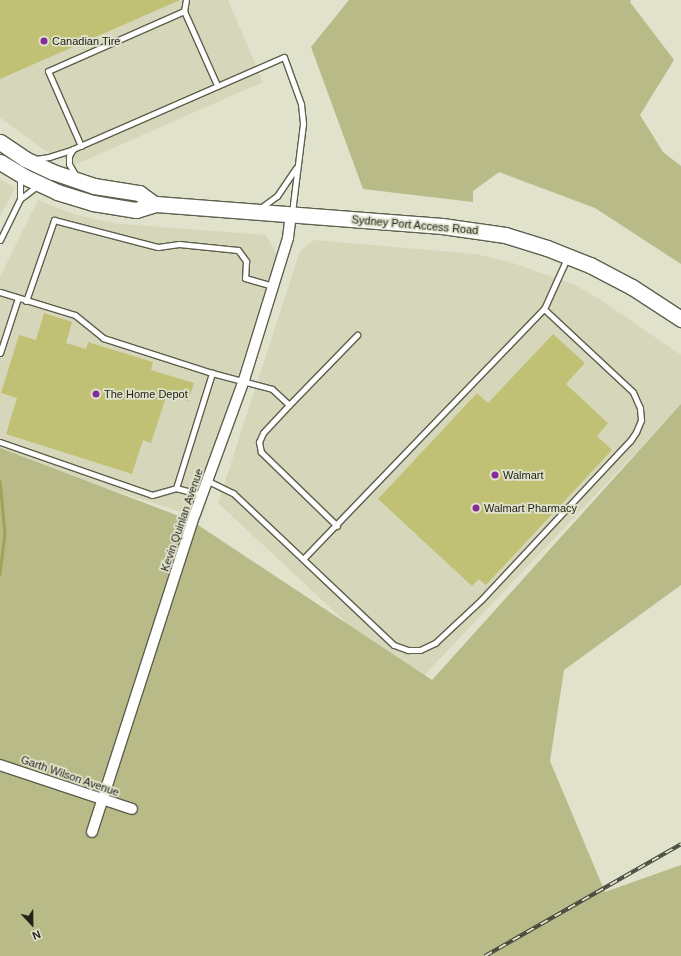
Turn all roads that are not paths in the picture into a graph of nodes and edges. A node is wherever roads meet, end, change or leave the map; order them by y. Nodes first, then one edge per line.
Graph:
1 (186, 0) edge
2 (184, 11) junction
3 (217, 84) junction
4 (0, 142) edge
5 (80, 146) junction
6 (72, 149) junction
7 (26, 159) junction
8 (0, 162) edge
9 (298, 165) junction
10 (19, 174) junction
11 (81, 182) junction
12 (40, 184) junction
13 (20, 199) junction
14 (154, 204) junction
15 (254, 212) junction
16 (291, 215) junction
17 (0, 240) edge
18 (568, 255) junction
19 (273, 286) junction
20 (0, 292) edge
21 (18, 298) junction
22 (26, 301) junction
23 (544, 309) junction
24 (681, 318) edge
25 (357, 336) dead end
26 (0, 353) edge
27 (212, 373) junction
28 (244, 380) junction
29 (289, 405) junction
30 (0, 442) edge
31 (208, 481) junction
32 (176, 488) junction
33 (202, 495) junction
34 (337, 526) junction
35 (303, 559) junction
36 (0, 765) edge
37 (103, 800) junction
38 (132, 809) dead end
39 (92, 832) dead end

1 - 2 lane
2 - 3 lane
2 - 5 lane
3 - 5 lane
3 - 9 lane
4 - 7 main road, Sydney Port Access Road
5 - 6 lane
6 - 7 lane
6 - 11 lane
7 - 11 main road, Sydney Port Access Road
8 - 10 main road, Sydney Port Access Road
9 - 15 lane
9 - 16 lane
10 - 12 main road, Sydney Port Access Road
10 - 13 lane
11 - 14 main road, Sydney Port Access Road
12 - 13 lane
12 - 14 main road, Sydney Port Access Road
13 - 17 lane
14 - 15 main road, Sydney Port Access Road
15 - 16 main road, Sydney Port Access Road
16 - 18 main road, Sydney Port Access Road
16 - 19 street, Kevin Quinlan Avenue
18 - 23 lane
18 - 24 main road, Sydney Port Access Road
19 - 22 lane
19 - 28 street, Kevin Quinlan Avenue
20 - 21 lane
21 - 22 lane
21 - 26 lane
22 - 27 lane
23 - 34 lane
23 - 35 lane
25 - 29 lane
27 - 28 lane
27 - 32 lane
28 - 29 lane
28 - 31 street, Kevin Quinlan Avenue
29 - 34 lane
30 - 32 lane
31 - 33 street, Kevin Quinlan Avenue
31 - 35 lane
32 - 33 lane
33 - 37 street, Kevin Quinlan Avenue
34 - 35 lane
36 - 37 street, Garth Wilson Avenue
37 - 38 street, Garth Wilson Avenue
37 - 39 street, Kevin Quinlan Avenue

